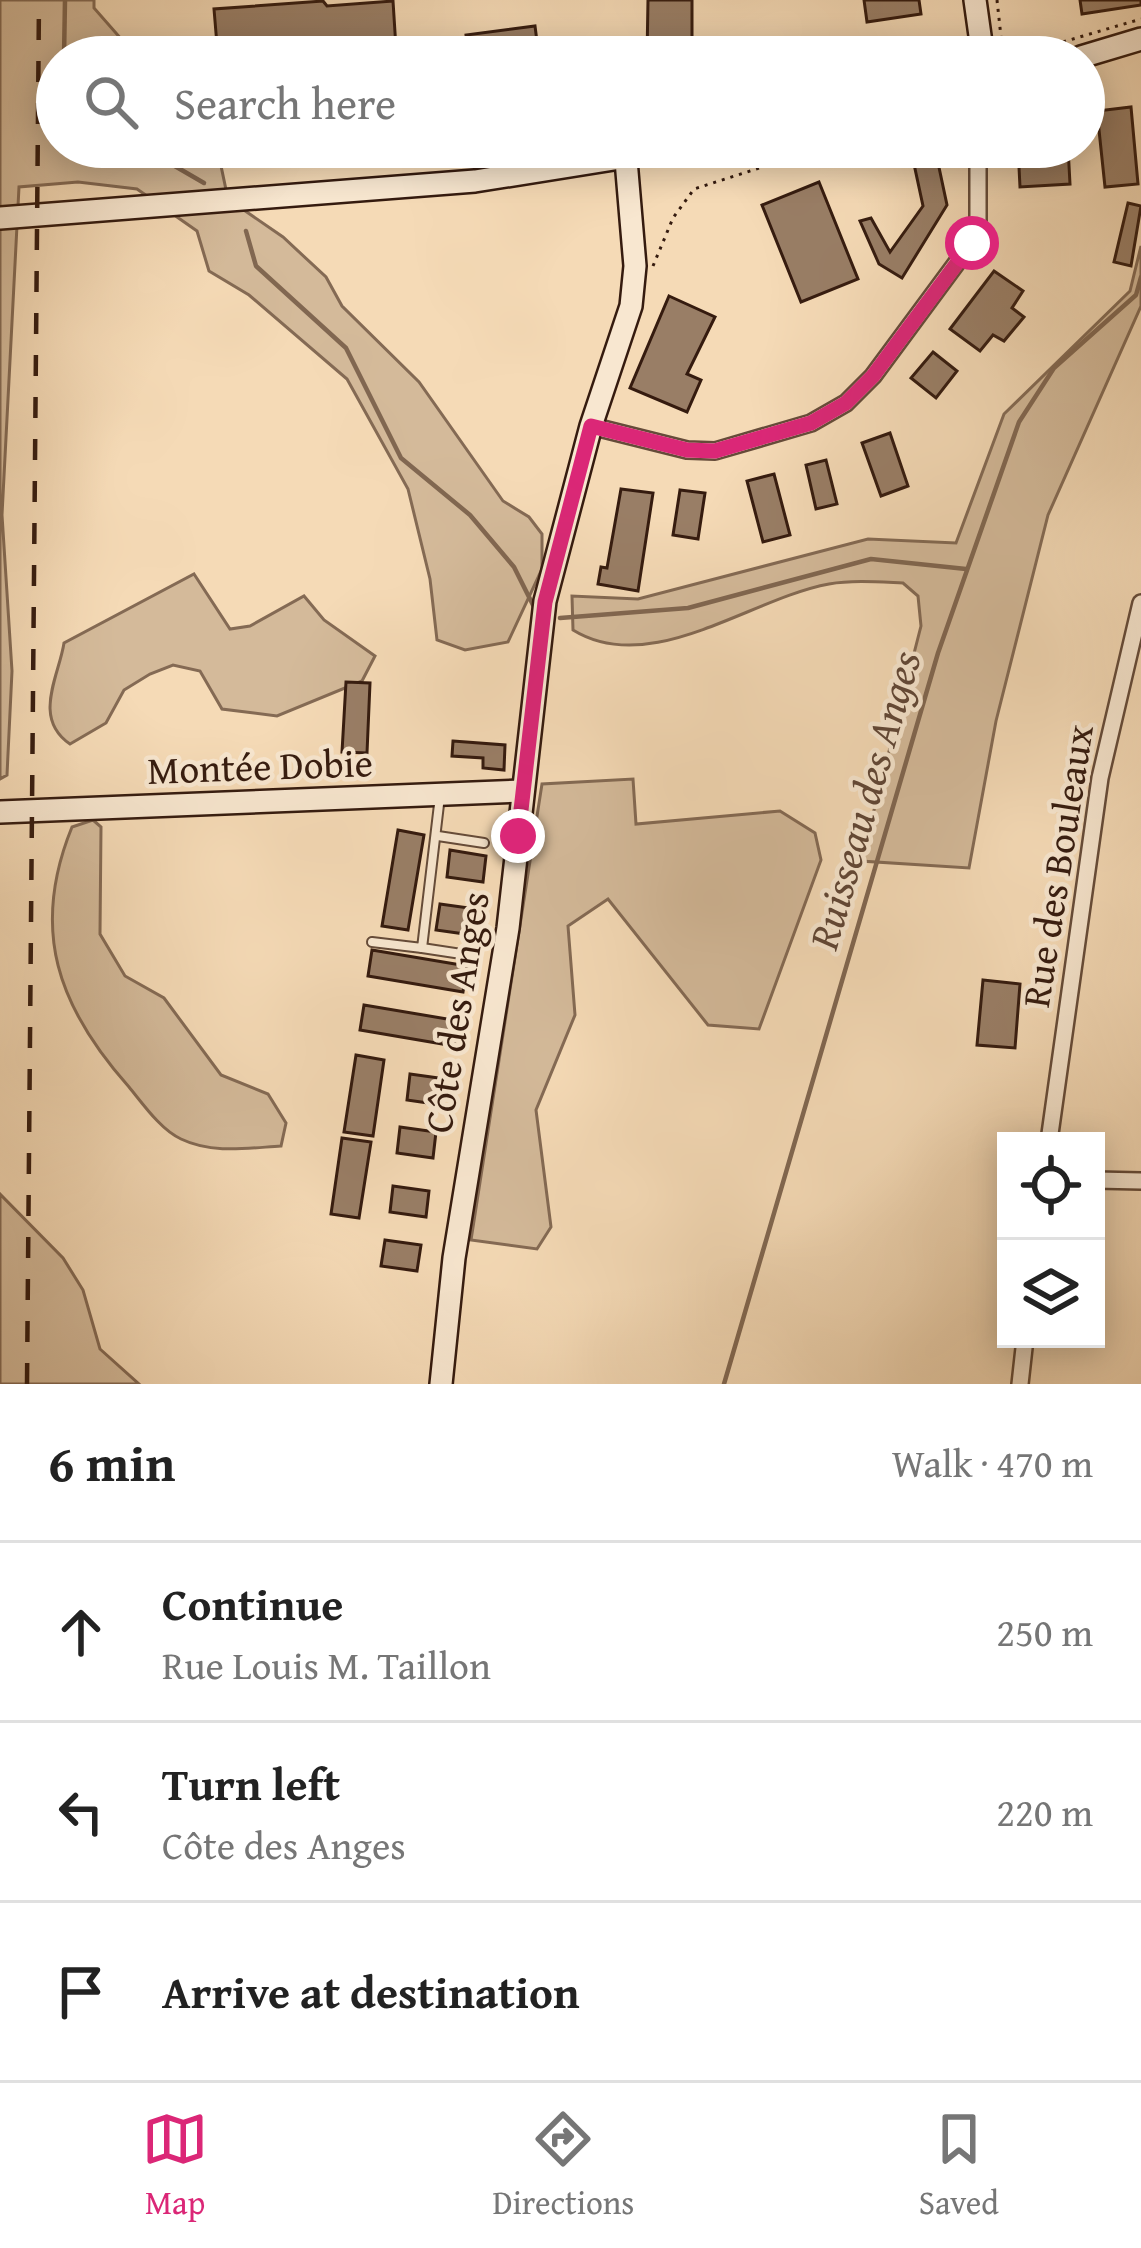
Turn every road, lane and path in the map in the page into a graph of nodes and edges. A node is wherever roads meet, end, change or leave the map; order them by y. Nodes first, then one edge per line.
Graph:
1 (975, 0) edge
2 (997, 0) edge
3 (1141, 19) edge
4 (979, 36) edge
5 (1001, 36) edge
6 (1083, 36) edge
7 (1141, 39) edge
8 (1105, 50) edge
9 (558, 168) edge
10 (627, 168) edge
11 (979, 168) edge
12 (0, 218) edge
13 (591, 426) junction
14 (1141, 603) edge
15 (1141, 688) edge
16 (1119, 689) junction
17 (523, 791) junction
18 (440, 794) junction
19 (0, 812) edge
20 (438, 836) junction
21 (484, 843) dead end
22 (372, 942) dead end
23 (422, 948) junction
24 (468, 955) dead end
25 (1050, 1132) edge
26 (1105, 1180) edge
27 (1141, 1181) edge
28 (1024, 1348) edge
29 (441, 1384) edge
30 (1020, 1384) edge

1 - 4 street
2 - 5 path
3 - 6 path
7 - 8 street
9 - 12 street
10 - 13 street, Côte des Anges
11 - 13 street
13 - 17 street, Côte des Anges
14 - 16 street, Rue des Bouleaux
15 - 16 street
16 - 25 street, Rue des Bouleaux
17 - 18 street, Montée Dobie
17 - 29 street, Côte des Anges
18 - 19 street, Montée Dobie
18 - 20 lane
20 - 21 lane
20 - 23 lane
22 - 23 lane
23 - 24 lane
26 - 27 street
28 - 30 street

